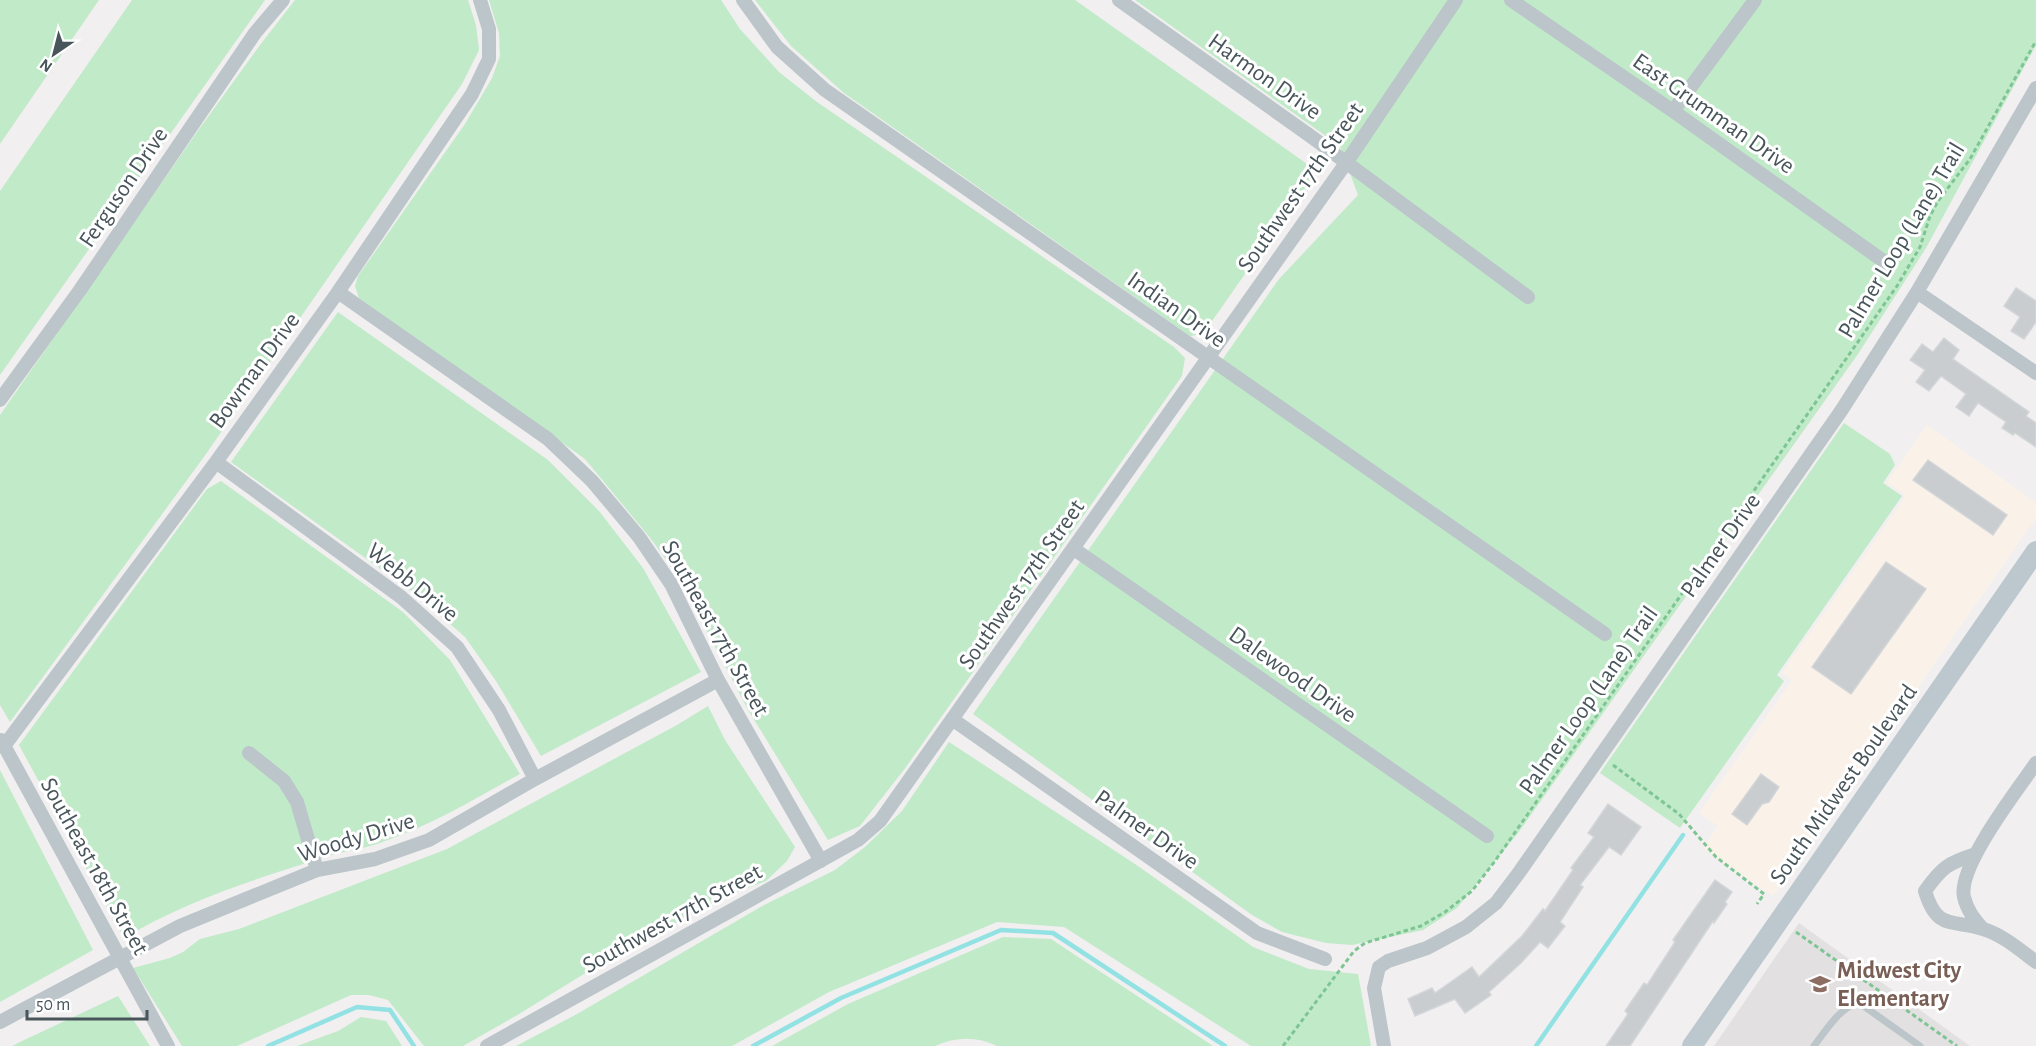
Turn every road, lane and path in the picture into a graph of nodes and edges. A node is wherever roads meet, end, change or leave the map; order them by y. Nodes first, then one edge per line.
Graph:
1 (283, 0) edge
2 (480, 0) edge
3 (743, 0) edge
4 (1119, 0) edge
5 (1456, 0) edge
6 (1511, 0) edge
7 (1755, 0) edge
8 (2036, 40) edge
9 (2036, 88) edge
10 (1673, 111) junction
11 (1346, 163) junction
12 (1889, 265) dead end
13 (338, 292) junction
14 (1917, 292) junction
15 (1528, 297) dead end
16 (1208, 358) junction
17 (2036, 373) edge
18 (0, 399) edge
19 (216, 462) junction
20 (1074, 549) junction
21 (2036, 550) edge
22 (1605, 634) dead end
23 (718, 680) junction
24 (952, 720) junction
25 (2, 742) edge
26 (249, 753) dead end
27 (2036, 763) edge
28 (1613, 765) dead end
29 (535, 779) junction
30 (1487, 836) dead end
31 (1976, 854) junction
32 (821, 861) junction
33 (317, 870) junction
34 (1757, 904) dead end
35 (1983, 929) junction
36 (1796, 932) dead end
37 (119, 958) junction
38 (1325, 959) dead end
39 (2036, 962) edge
40 (0, 1022) edge
41 (1694, 1045) edge
42 (168, 1046) edge
43 (487, 1046) edge
44 (1283, 1046) edge
45 (1384, 1046) edge
46 (1814, 1046) edge
47 (1920, 1046) edge
48 (1958, 1046) edge

1 - 18 street, Ferguson Drive
2 - 13 street, Bowman Drive
3 - 16 street, Indian Drive
4 - 11 street, Harmon Drive
5 - 11 street, Southwest 17th Street
6 - 10 street, East Grumman Drive
7 - 10 street
8 - 44 path, Palmer Loop (Lane) Trail
9 - 14 street, Palmer Drive
10 - 12 street, East Grumman Drive
11 - 15 street, Harmon Drive
11 - 16 street, Southwest 17th Street
13 - 19 street, Bowman Drive
13 - 23 street, Southeast 17th Street
14 - 17 street
14 - 45 street, Palmer Drive
16 - 20 street, Southwest 17th Street
16 - 22 street, Indian Drive
19 - 25 street, Bowman Drive
19 - 29 street, Webb Drive
20 - 24 street, Southwest 17th Street
20 - 30 street, Dalewood Drive
21 - 41 main road, South Midwest Boulevard
23 - 29 street, Woody Drive
23 - 32 street, Southeast 17th Street
24 - 32 street, Southwest 17th Street
24 - 38 street, Palmer Drive
25 - 37 street, Southeast 18th Street
26 - 33 street
27 - 31 street
28 - 34 path
29 - 33 street, Woody Drive
31 - 35 street
31 - 35 street
32 - 43 street, Southwest 17th Street
33 - 37 street, Woody Drive
35 - 39 street
36 - 48 path
37 - 40 street, Woody Drive
37 - 42 street, Southeast 18th Street
46 - 47 lane

